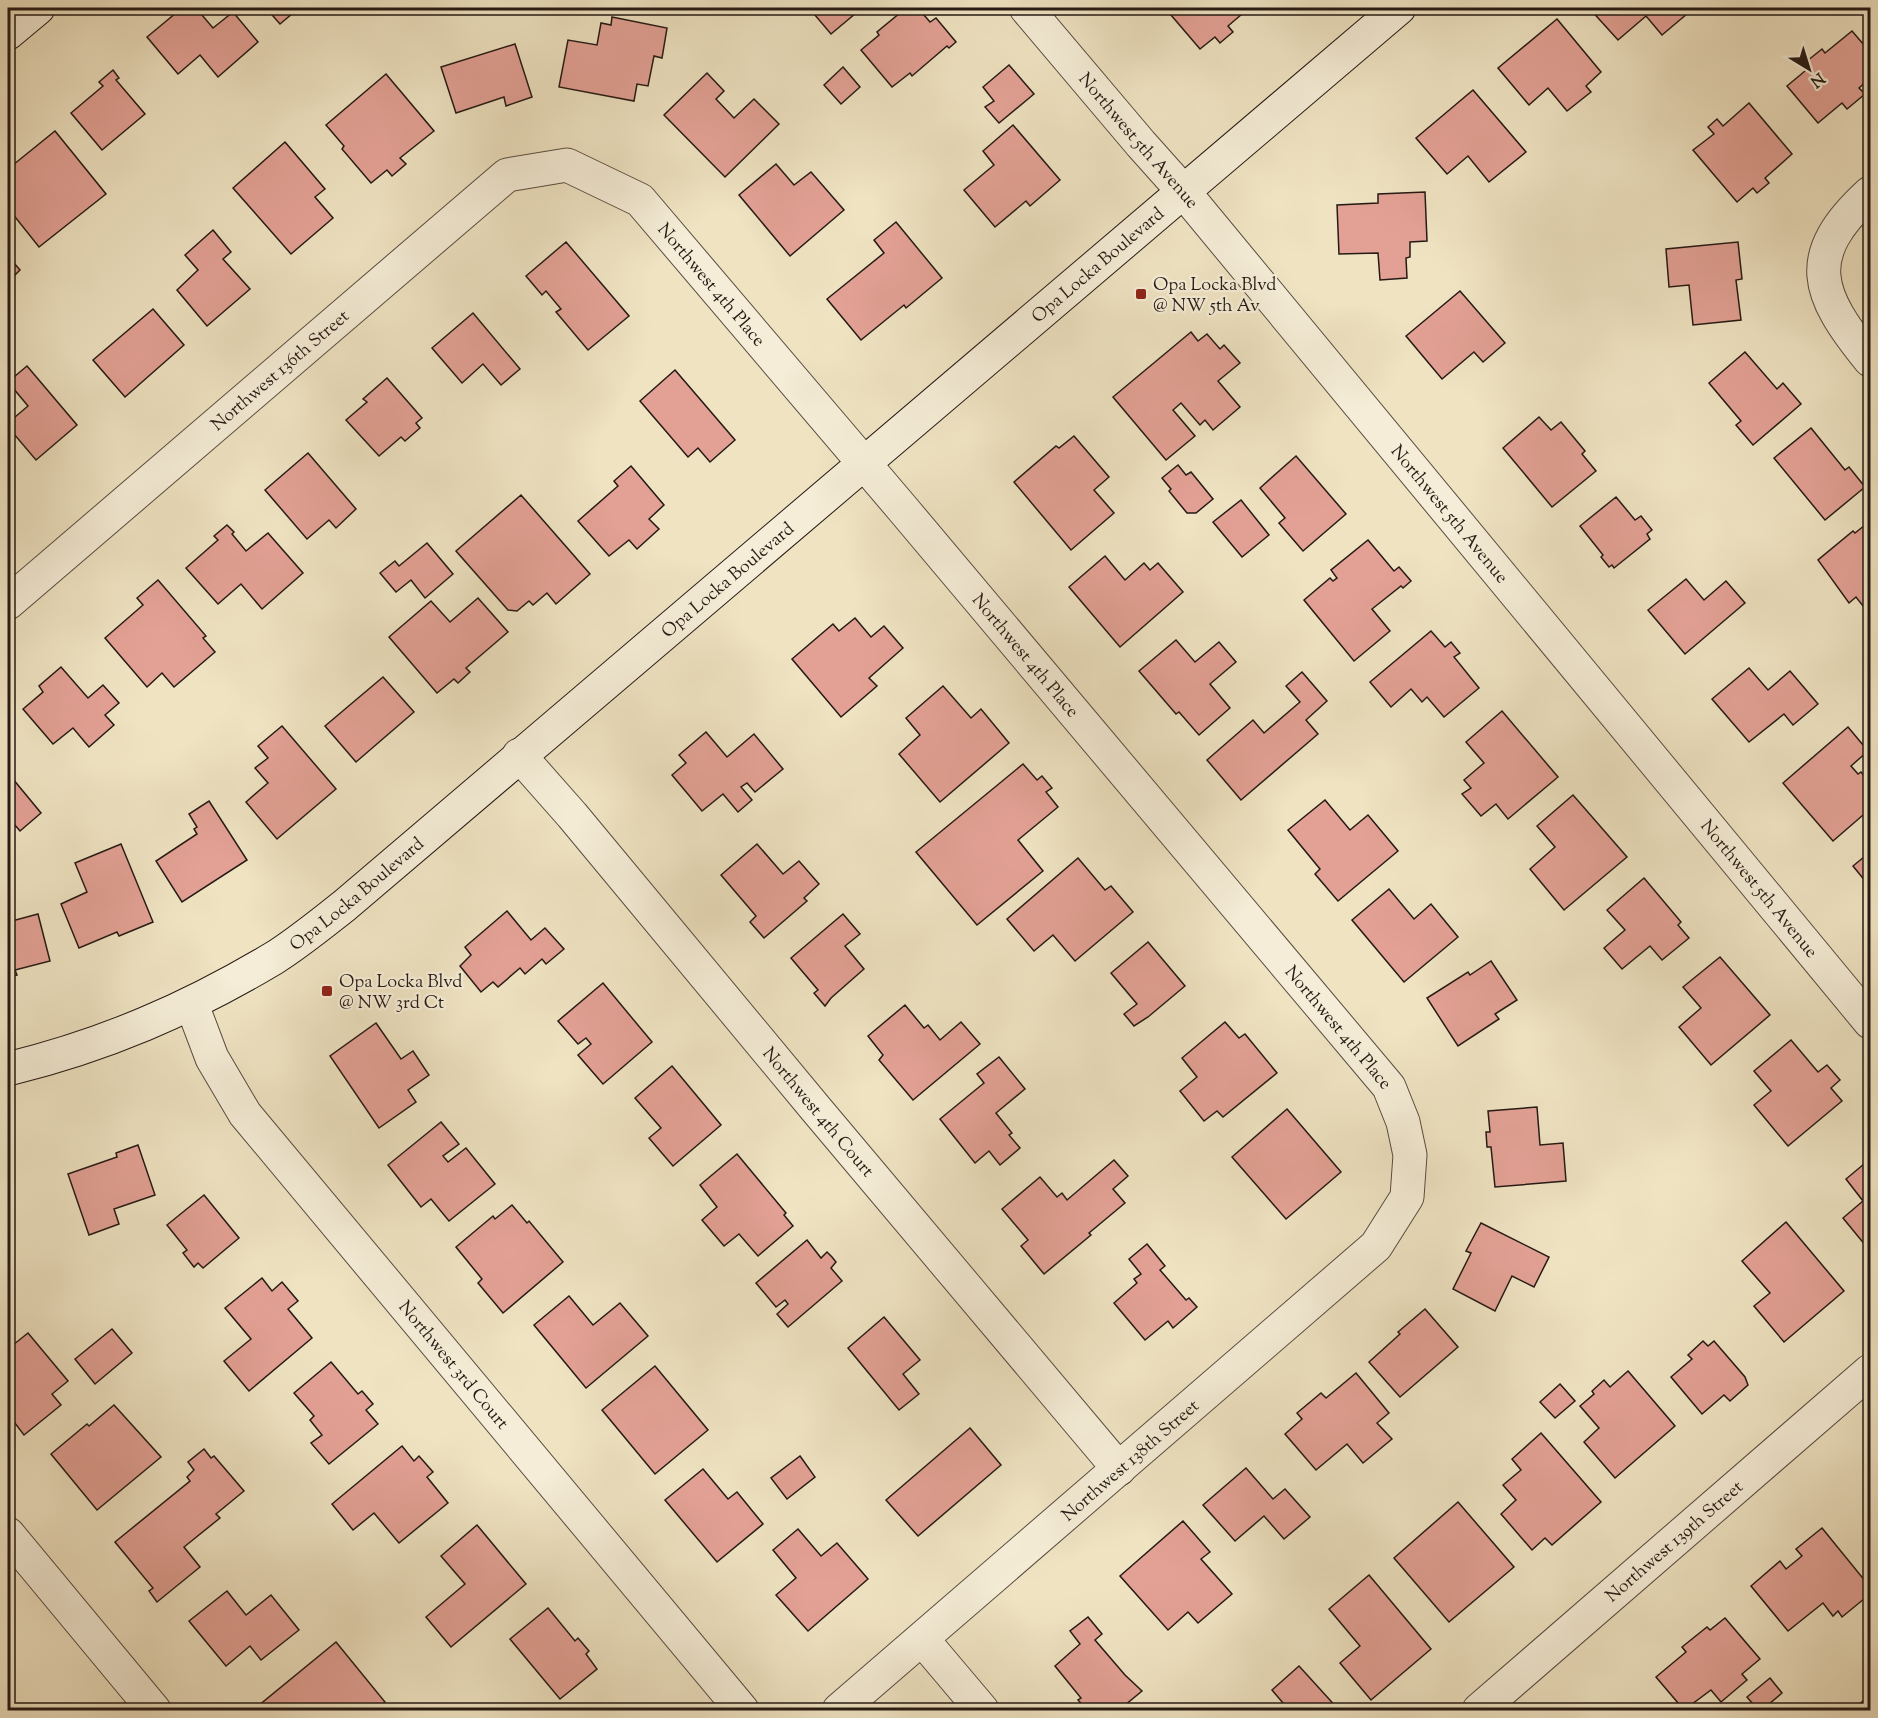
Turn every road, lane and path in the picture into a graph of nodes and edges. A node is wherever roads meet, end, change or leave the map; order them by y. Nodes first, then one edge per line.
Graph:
1 (38, 8) edge
2 (1026, 8) edge
3 (1399, 8) edge
4 (8, 33) edge
5 (567, 165) joint
6 (1183, 191) junction
7 (1870, 194) edge
8 (1870, 360) edge
9 (865, 463) junction
10 (8, 603) edge
11 (519, 756) junction
12 (192, 1005) junction
13 (1870, 1022) edge
14 (8, 1069) edge
15 (1407, 1197) joint
16 (1870, 1371) edge
17 (1119, 1468) junction
18 (8, 1534) edge
19 (922, 1639) junction
20 (154, 1710) edge
21 (742, 1710) edge
22 (839, 1710) edge
23 (982, 1710) edge
24 (1479, 1710) edge

1 - 4 street
2 - 6 street, Northwest 5th Avenue
3 - 6 street, Opa Locka Boulevard
5 - 9 street, Northwest 4th Place
5 - 10 street, Northwest 136th Street
6 - 9 street, Opa Locka Boulevard
6 - 13 street, Northwest 5th Avenue
7 - 8 street
9 - 11 street, Opa Locka Boulevard
9 - 15 street, Northwest 4th Place
11 - 12 street, Opa Locka Boulevard
11 - 17 street, Northwest 4th Court
12 - 14 street, Opa Locka Boulevard
12 - 21 street, Northwest 3rd Court
15 - 17 street, Northwest 138th Street
16 - 24 street, Northwest 139th Street
17 - 19 street, Northwest 138th Street
18 - 20 street
19 - 22 street, Northwest 138th Street
19 - 23 street

